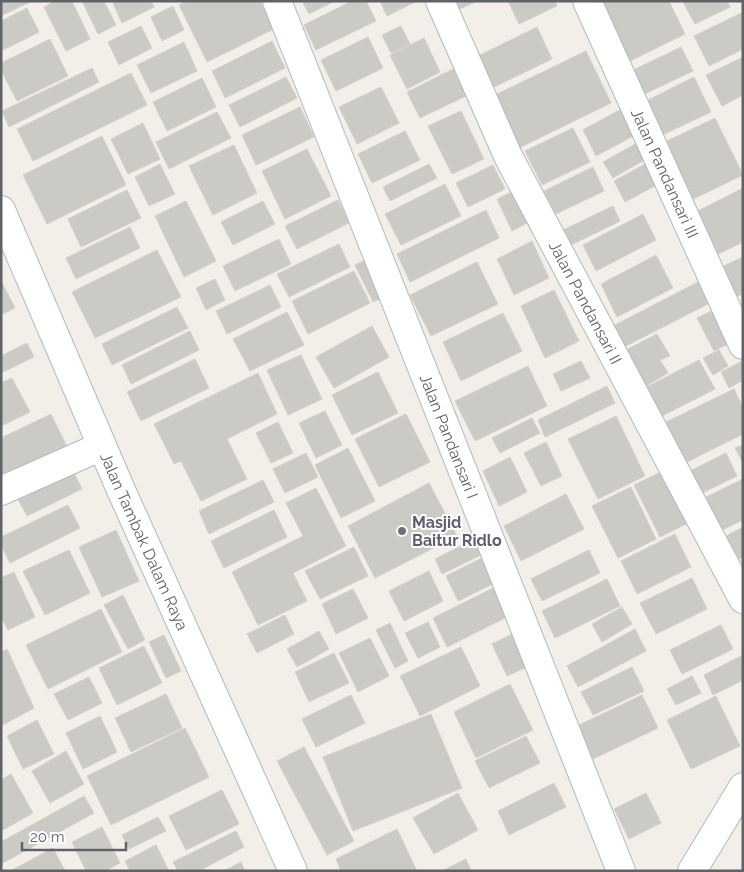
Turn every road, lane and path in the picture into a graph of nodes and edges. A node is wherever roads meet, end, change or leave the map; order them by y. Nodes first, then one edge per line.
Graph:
1 (277, 1) edge
2 (440, 1) edge
3 (586, 1) edge
4 (1, 210) edge
5 (743, 345) edge
6 (102, 446) junction
7 (1, 491) edge
8 (743, 598) edge
9 (743, 787) edge
10 (293, 871) edge
11 (621, 871) edge
12 (692, 871) edge

1 - 11 street, Jalan Pandansari I
2 - 8 street, Jalan Pandansari II
3 - 5 street, Jalan Pandansari III
4 - 6 street, Jalan Tambak Dalam Raya
6 - 7 street
6 - 10 street, Jalan Tambak Dalam Raya
9 - 12 street

